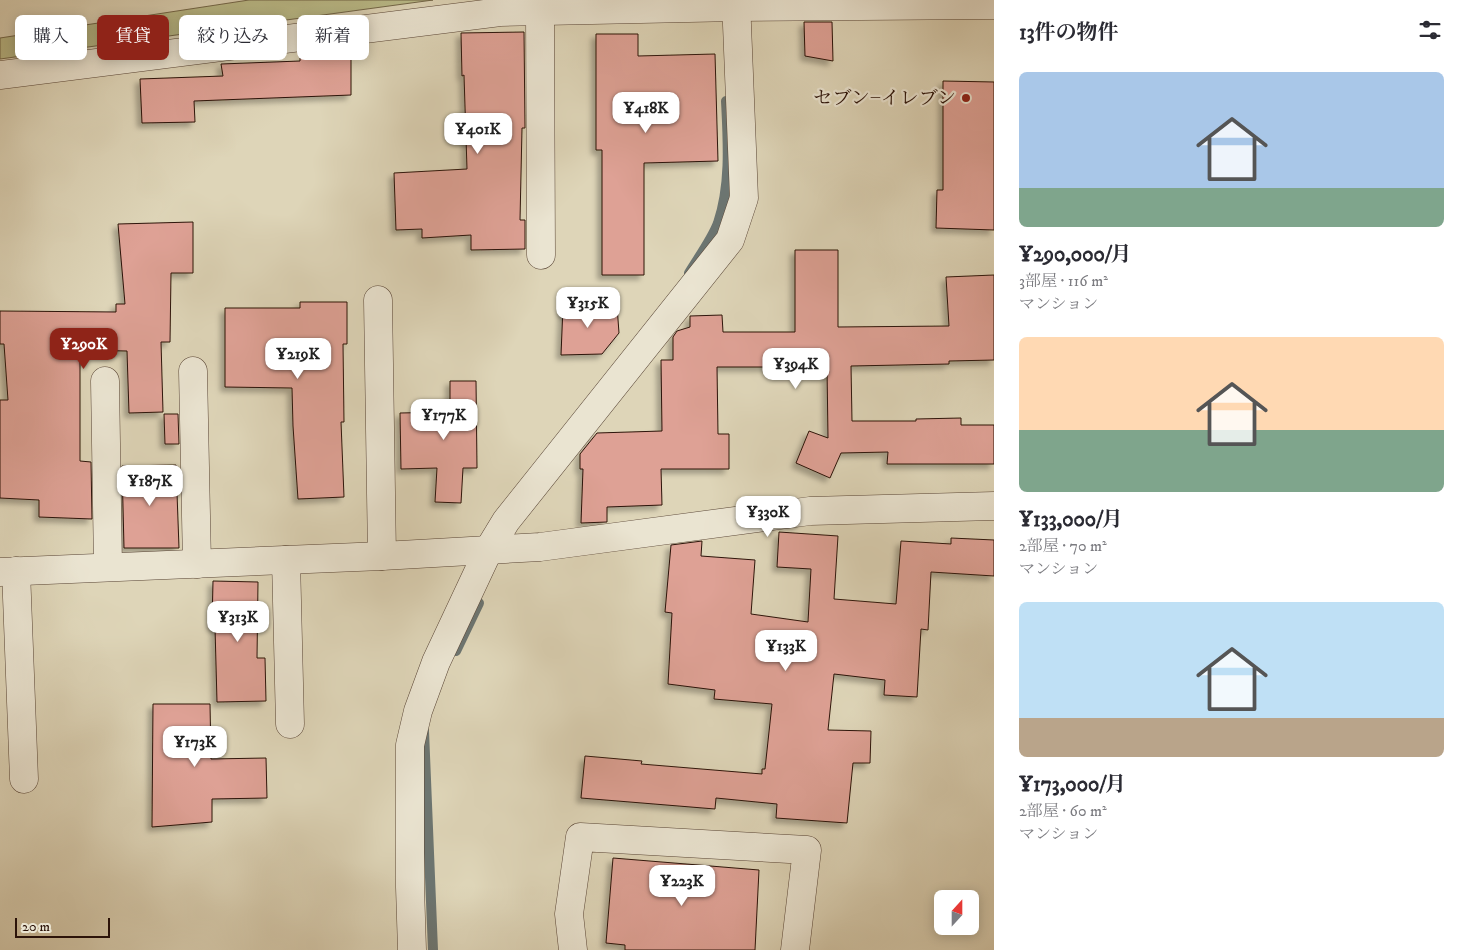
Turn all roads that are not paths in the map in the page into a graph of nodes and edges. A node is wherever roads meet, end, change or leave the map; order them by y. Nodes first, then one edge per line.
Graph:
1 (736, 4) edge
2 (994, 5) edge
3 (540, 11) junction
4 (0, 76) edge
5 (541, 254) dead end
6 (378, 300) dead end
7 (192, 371) dead end
8 (105, 382) dead end
9 (994, 506) edge
10 (490, 549) junction
11 (382, 556) junction
12 (286, 560) junction
13 (197, 564) junction
14 (108, 567) junction
15 (8, 571) edge
16 (290, 724) dead end
17 (24, 779) dead end
18 (412, 950) edge
19 (572, 950) edge
20 (795, 950) edge

1 - 2 street
1 - 3 street
1 - 10 street
3 - 4 street
3 - 5 street
6 - 11 street
7 - 13 street
8 - 14 street
9 - 10 street
10 - 11 street
10 - 18 street
11 - 12 street
12 - 13 street
12 - 16 street
13 - 14 street
14 - 15 street
15 - 17 street
19 - 20 street

